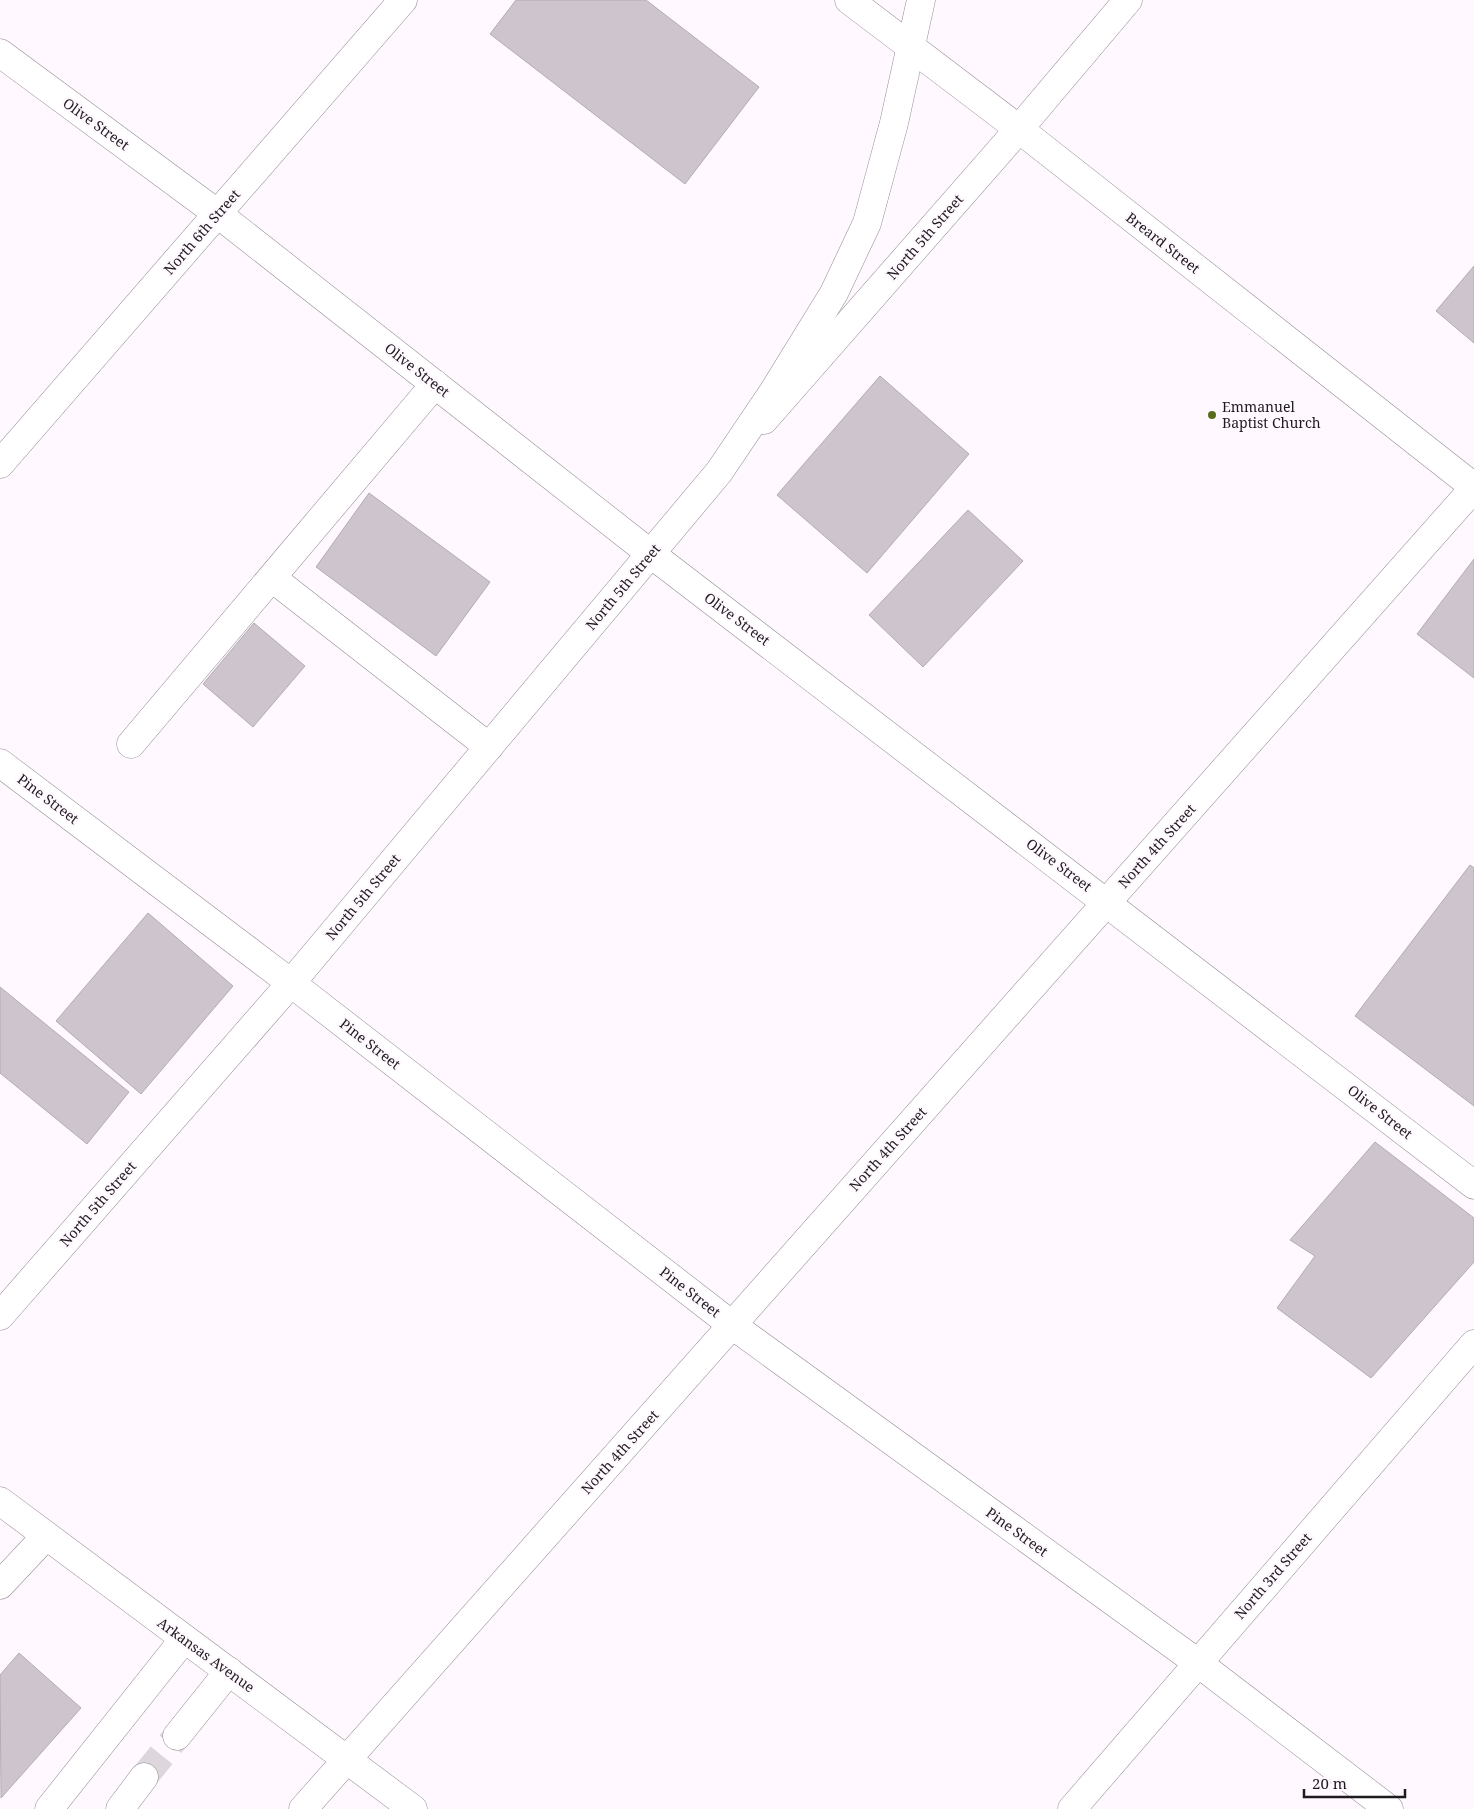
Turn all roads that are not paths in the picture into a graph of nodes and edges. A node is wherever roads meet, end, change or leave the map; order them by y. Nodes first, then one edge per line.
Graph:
1 (403, 0) edge
2 (849, 0) edge
3 (921, 0) edge
4 (1128, 0) edge
5 (910, 48) junction
6 (0, 53) edge
7 (1019, 129) junction
8 (218, 214) junction
9 (435, 384) junction
10 (0, 464) edge
11 (719, 472) junction
12 (1474, 488) edge
13 (651, 554) junction
14 (272, 578) junction
15 (131, 744) dead end
16 (489, 747) junction
17 (0, 763) edge
18 (1107, 902) junction
19 (291, 983) junction
20 (1474, 1185) edge
21 (0, 1316) edge
22 (732, 1325) junction
23 (1474, 1344) edge
24 (0, 1500) edge
25 (46, 1536) junction
26 (0, 1585) edge
27 (184, 1639) junction
28 (1198, 1664) junction
29 (229, 1670) junction
30 (177, 1736) tunnel mouth
31 (346, 1760) junction
32 (144, 1777) tunnel mouth
33 (49, 1809) edge
34 (120, 1809) edge
35 (303, 1809) edge
36 (412, 1809) edge
37 (1072, 1809) edge
38 (1389, 1809) edge

1 - 8 street, North 6th Street
2 - 5 street, Breard Street
3 - 5 street, North 5th Street
4 - 7 street, North 5th Street
5 - 7 street, Breard Street
5 - 11 street, North 5th Street
6 - 8 street, Olive Street
7 - 11 street, North 5th Street
7 - 12 street, Breard Street
8 - 9 street, Olive Street
8 - 10 street, North 6th Street
9 - 13 street, Olive Street
9 - 14 street
11 - 13 street, North 5th Street
12 - 18 street, North 4th Street
13 - 16 street, North 5th Street
13 - 18 street, Olive Street
14 - 15 street
14 - 16 street
16 - 19 street, North 5th Street
17 - 19 street, Pine Street
18 - 20 street, Olive Street
18 - 22 street, North 4th Street
19 - 21 street, North 5th Street
19 - 22 street, Pine Street
22 - 28 street, Pine Street
22 - 31 street, North 4th Street
23 - 28 street, North 3rd Street
24 - 25 street, Arkansas Avenue
25 - 26 street
25 - 27 street, Arkansas Avenue
27 - 29 street, Arkansas Avenue
27 - 33 street
28 - 37 street, North 3rd Street
28 - 38 street, Pine Street
29 - 30 street
29 - 31 street, Arkansas Avenue
31 - 35 street, North 4th Street
31 - 36 street, Arkansas Avenue
32 - 34 street

